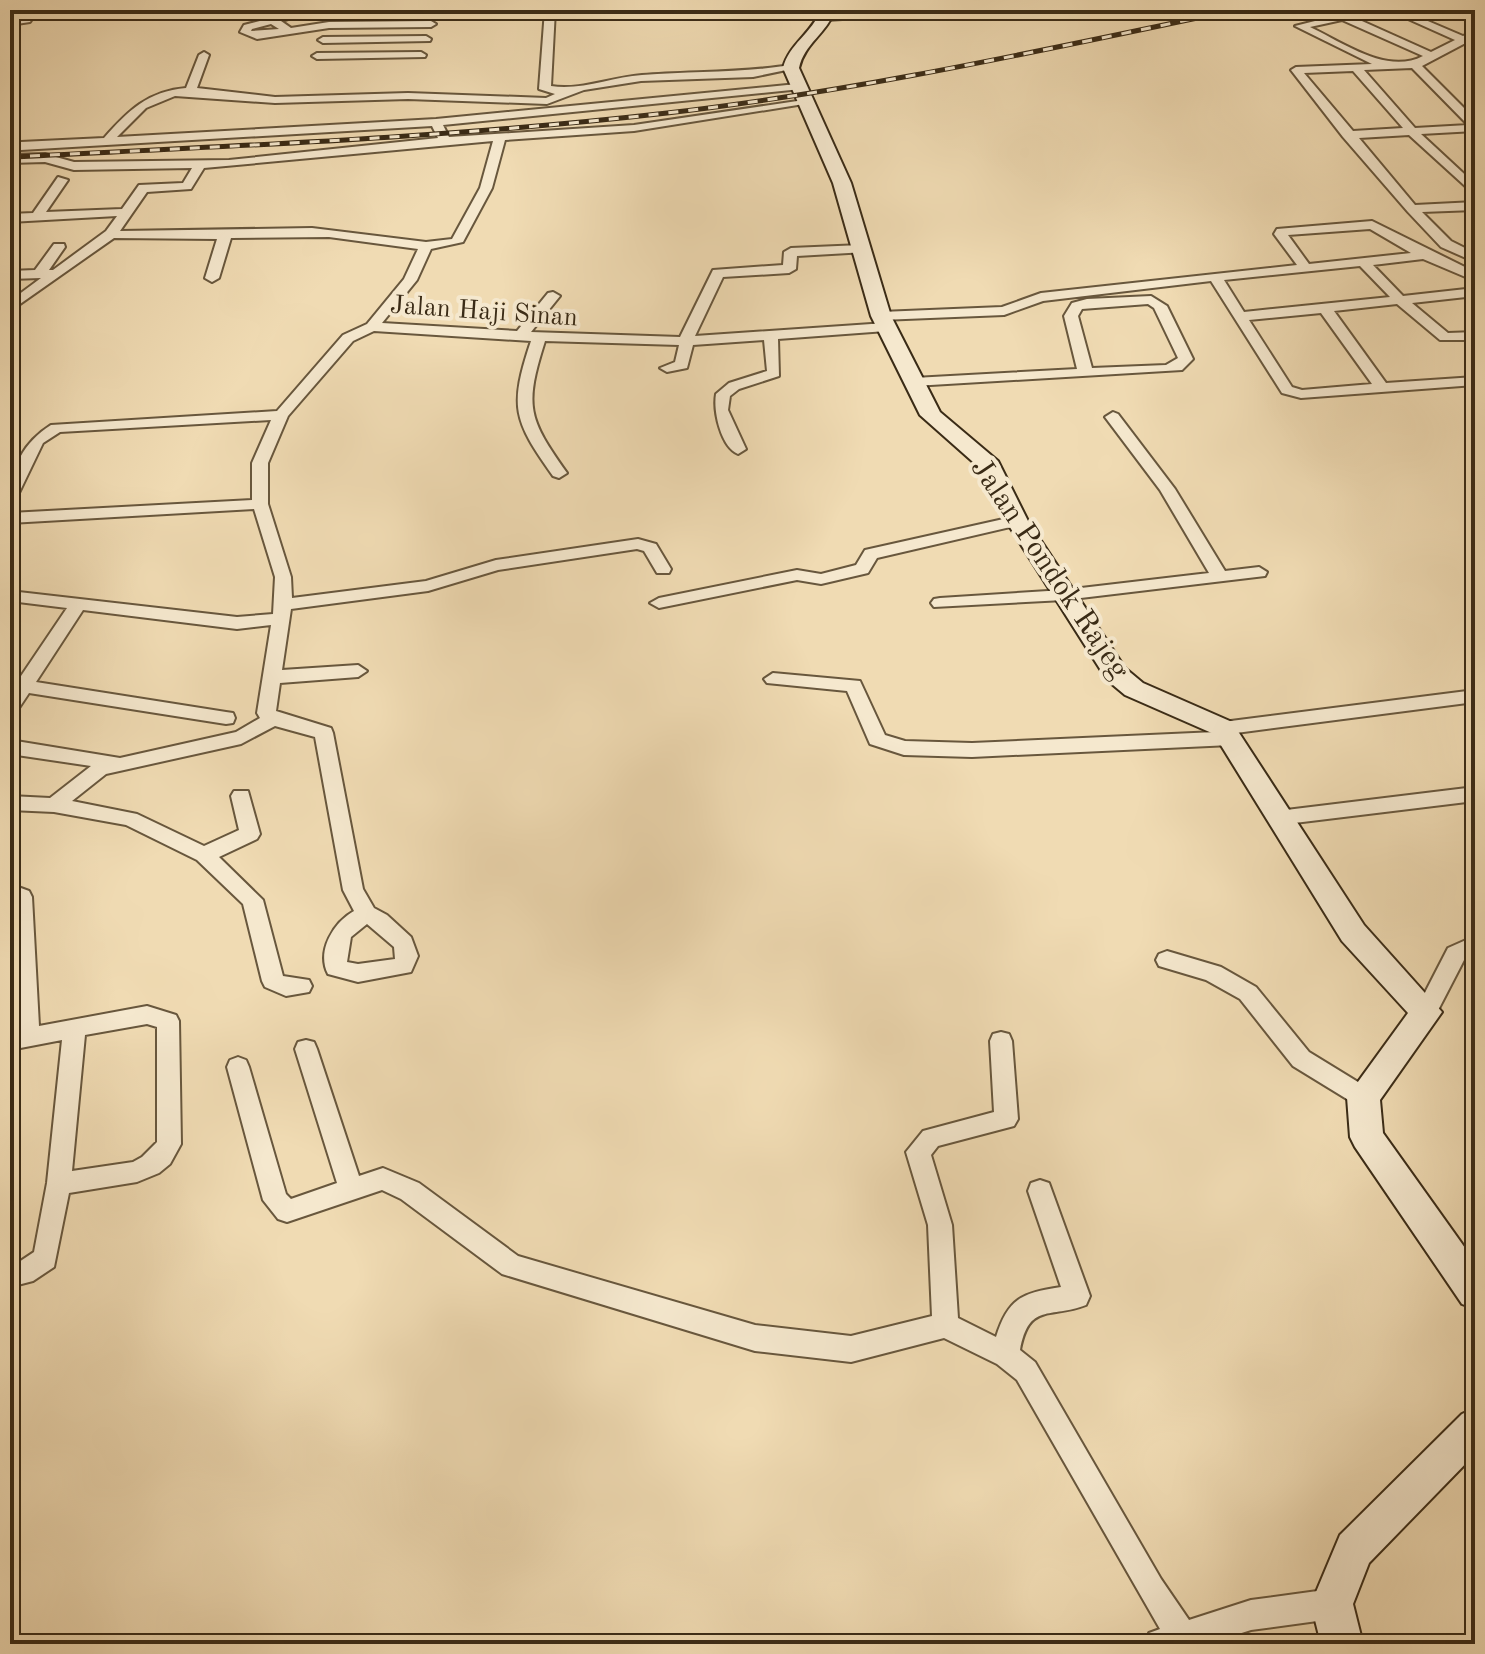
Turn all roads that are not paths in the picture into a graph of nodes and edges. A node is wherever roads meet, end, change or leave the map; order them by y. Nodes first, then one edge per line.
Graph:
1 (33, 10) edge
2 (315, 10) edge
3 (435, 10) edge
4 (550, 10) edge
5 (940, 10) edge
6 (1373, 10) edge
7 (1393, 10) edge
8 (1461, 10) edge
9 (827, 14) edge
10 (1342, 16) junction
11 (1475, 16) edge
12 (272, 20) junction
13 (10, 22) edge
14 (431, 24) junction
15 (329, 25) junction
16 (289, 31) junction
17 (1475, 34) edge
18 (426, 39) junction
19 (323, 40) junction
20 (1463, 40) junction
21 (204, 55) dead end
22 (317, 56) junction
23 (1431, 56) junction
24 (1415, 65) junction
25 (1384, 66) junction
26 (1355, 67) junction
27 (311, 70) dead end
28 (797, 86) junction
29 (190, 91) junction
30 (566, 92) junction
31 (436, 122) junction
32 (1475, 127) edge
33 (1412, 132) junction
34 (1347, 135) junction
35 (500, 138) junction
36 (107, 141) junction
37 (445, 141) junction
38 (10, 146) edge
39 (10, 159) edge
40 (200, 165) junction
41 (62, 180) dead end
42 (1475, 191) edge
43 (1475, 206) edge
44 (1412, 209) junction
45 (129, 212) junction
46 (37, 217) junction
47 (10, 218) edge
48 (111, 234) junction
49 (225, 235) junction
50 (1475, 242) edge
51 (1446, 244) junction
52 (426, 246) junction
53 (59, 247) dead end
54 (861, 249) junction
55 (1425, 255) junction
56 (1474, 257) edge
57 (1364, 263) junction
58 (1306, 268) junction
59 (46, 274) junction
60 (10, 275) edge
61 (1215, 277) junction
62 (1475, 277) edge
63 (212, 278) dead end
64 (1475, 292) edge
65 (553, 296) dead end
66 (1400, 300) junction
67 (13, 301) edge
68 (1325, 309) junction
69 (1240, 317) junction
70 (884, 321) junction
71 (372, 327) junction
72 (771, 335) junction
73 (1469, 336) edge
74 (520, 337) junction
75 (539, 338) junction
76 (687, 341) junction
77 (1475, 350) edge
78 (667, 368) dead end
79 (1085, 371) junction
80 (1475, 381) edge
81 (914, 382) junction
82 (1383, 389) junction
83 (281, 415) junction
84 (1113, 417) dead end
85 (738, 449) dead end
86 (559, 473) dead end
87 (10, 495) edge
88 (260, 504) junction
89 (10, 518) edge
90 (1017, 521) junction
91 (663, 569) dead end
92 (1259, 572) dead end
93 (1220, 577) junction
94 (1064, 595) junction
95 (659, 603) dead end
96 (940, 603) dead end
97 (15, 604) edge
98 (74, 611) junction
99 (282, 612) junction
100 (123, 625) dead end
101 (358, 671) dead end
102 (273, 677) junction
103 (773, 679) dead end
104 (18, 685) edge
105 (1475, 696) edge
106 (10, 707) edge
107 (226, 718) dead end
108 (273, 719) junction
109 (1227, 733) junction
110 (10, 747) edge
111 (116, 763) dead end
112 (1475, 794) edge
113 (241, 796) dead end
114 (10, 803) edge
115 (54, 805) junction
116 (1278, 818) junction
117 (204, 855) junction
118 (10, 892) edge
119 (367, 914) dead end
120 (1475, 944) edge
121 (1167, 960) dead end
122 (18, 982) edge
123 (301, 986) dead end
124 (1426, 1012) junction
125 (74, 1028) junction
126 (19, 1037) edge
127 (1001, 1041) dead end
128 (306, 1049) dead end
129 (238, 1067) dead end
130 (1363, 1097) junction
131 (59, 1183) junction
132 (351, 1188) junction
133 (1040, 1191) dead end
134 (10, 1275) edge
135 (1475, 1292) edge
136 (945, 1325) junction
137 (1006, 1355) junction
138 (1475, 1427) edge
139 (1332, 1604) junction
140 (1171, 1639) edge
141 (1342, 1644) edge

1 - 13 street
2 - 12 street
3 - 14 street
4 - 30 street
5 - 9 street
6 - 10 street
7 - 20 street
8 - 11 street
9 - 28 main road
10 - 23 street
10 - 25 street
12 - 16 street
12 - 16 street
14 - 15 street
14 - 18 street
15 - 16 street
15 - 19 street
17 - 20 street
18 - 19 street
18 - 22 street
19 - 22 street
20 - 23 street
21 - 29 street
22 - 27 street
23 - 24 street
24 - 25 street
24 - 32 street
25 - 26 street
26 - 33 street
26 - 34 street
28 - 30 street
28 - 31 street
28 - 35 street
28 - 54 main road, Jalan Pondok Rajeg
29 - 30 street
29 - 36 street
31 - 36 street
31 - 37 street
32 - 33 street
33 - 34 street
33 - 42 street
34 - 44 street
35 - 37 street
35 - 52 street
36 - 38 street
37 - 40 street
39 - 40 street
40 - 45 street
41 - 46 street
43 - 44 street
44 - 51 street
45 - 46 street
45 - 48 street
46 - 47 street
48 - 49 street
48 - 59 street
49 - 52 street
49 - 63 street
50 - 51 street
51 - 56 street
52 - 71 street
53 - 59 street
54 - 70 main road, Jalan Pondok Rajeg
54 - 76 street
55 - 57 street, Jalan Haji Sinan
55 - 58 street
55 - 62 street
57 - 58 street, Jalan Haji Sinan
57 - 66 street
58 - 61 street, Jalan Haji Sinan
59 - 60 street
59 - 67 street
61 - 69 street
61 - 70 street, Jalan Haji Sinan
64 - 66 street
65 - 74 street
66 - 68 street
66 - 73 street
68 - 69 street
68 - 82 street
69 - 82 street
70 - 72 street, Jalan Haji Sinan
70 - 81 main road, Jalan Pondok Rajeg
71 - 74 street, Jalan Haji Sinan
71 - 83 street, Jalan Haji Sinan
72 - 76 street, Jalan Haji Sinan
72 - 85 street
73 - 77 street
74 - 75 street, Jalan Haji Sinan
75 - 76 street, Jalan Haji Sinan
75 - 86 street
76 - 78 street
79 - 79 street
79 - 81 street
80 - 82 street
81 - 90 main road, Jalan Pondok Rajeg
83 - 87 street
83 - 88 street, Jalan Haji Sinan
84 - 93 street
88 - 89 street
88 - 99 street, Jalan Haji Sinan
90 - 94 main road, Jalan Pondok Rajeg
90 - 95 street
91 - 99 street
92 - 93 street
93 - 94 street
94 - 96 street
94 - 109 main road, Jalan Pondok Rajeg
97 - 98 street
98 - 99 street
98 - 100 street
98 - 104 street
99 - 102 street, Jalan Haji Sinan
101 - 102 street
102 - 108 street, Jalan Haji Sinan
103 - 109 street
104 - 106 street
104 - 107 street
105 - 109 street
108 - 115 street
108 - 119 street
109 - 116 main road
110 - 111 street
112 - 116 street
113 - 117 street
114 - 115 street
115 - 117 street
116 - 124 main road
117 - 123 street
118 - 122 street
120 - 124 street
121 - 130 street
122 - 126 street
124 - 130 main road
125 - 126 street
125 - 131 street
125 - 131 street
127 - 136 street
128 - 132 street
129 - 132 street
130 - 135 main road
131 - 134 street
132 - 136 street
133 - 137 street
136 - 137 street
137 - 140 street
138 - 139 main road
139 - 140 street
139 - 141 main road

